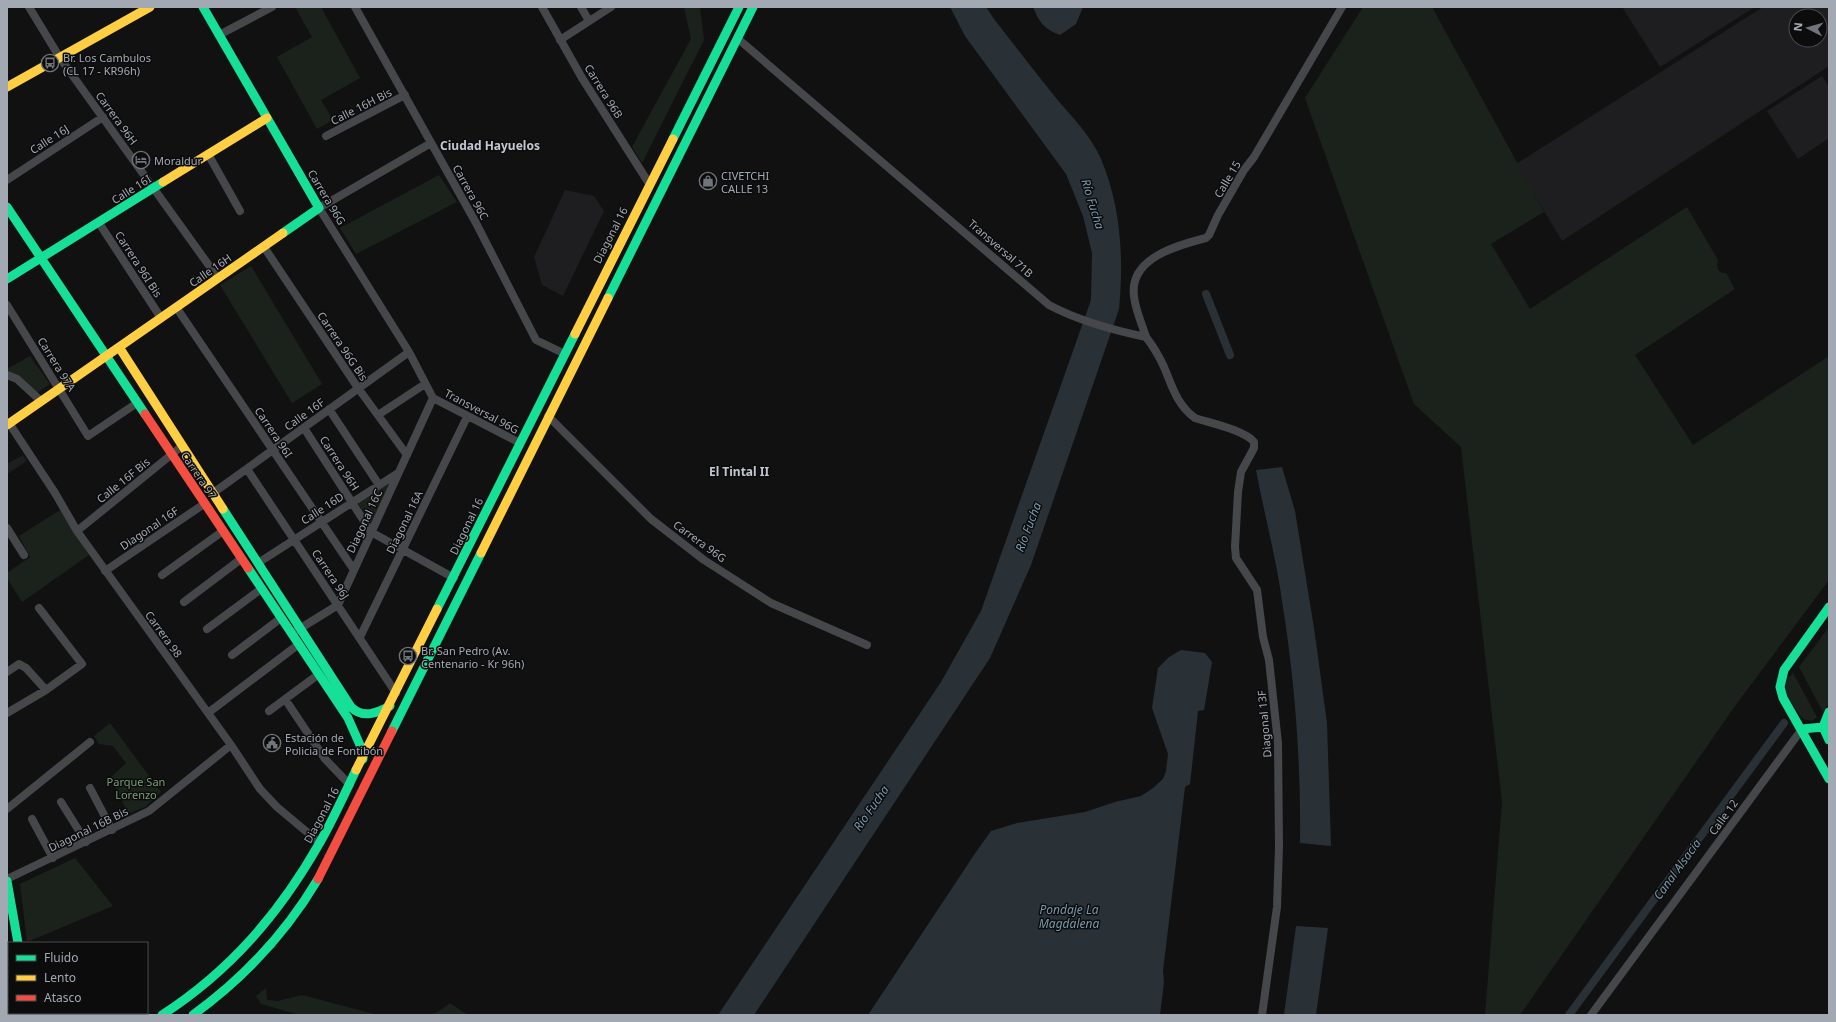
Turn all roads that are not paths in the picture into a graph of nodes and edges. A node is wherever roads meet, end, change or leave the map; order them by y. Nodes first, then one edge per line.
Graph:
1 (29, 7) edge
2 (150, 7) edge
3 (203, 7) edge
4 (272, 7) edge
5 (355, 7) edge
6 (542, 7) edge
7 (581, 7) edge
8 (611, 7) edge
9 (739, 7) edge
10 (753, 7) edge
11 (1342, 7) edge
12 (589, 21) junction
13 (219, 35) junction
14 (737, 38) junction
15 (560, 40) junction
16 (60, 58) junction
17 (7, 87) edge
18 (405, 96) junction
19 (103, 117) junction
20 (267, 118) junction
21 (326, 136) dead end
22 (431, 143) junction
23 (208, 154) junction
24 (7, 180) edge
25 (650, 185) junction
26 (154, 188) junction
27 (7, 207) edge
28 (319, 208) junction
29 (240, 212) dead end
30 (99, 223) junction
31 (264, 246) junction
32 (40, 258) junction
33 (218, 278) junction
34 (7, 279) edge
35 (7, 305) edge
36 (176, 308) junction
37 (161, 318) junction
38 (1146, 337) junction
39 (118, 347) junction
40 (409, 352) junction
41 (565, 354) junction
42 (105, 356) junction
43 (7, 376) edge
44 (425, 384) junction
45 (358, 388) junction
46 (59, 389) junction
47 (433, 398) junction
48 (41, 401) junction
49 (137, 404) junction
50 (330, 409) junction
51 (378, 416) junction
52 (548, 416) junction
53 (467, 417) junction
54 (8, 424) edge
55 (304, 428) junction
56 (520, 443) junction
57 (182, 446) junction
58 (272, 450) junction
59 (172, 455) junction
60 (407, 455) junction
61 (247, 468) junction
62 (399, 472) junction
63 (379, 485) junction
64 (212, 493) junction
65 (352, 502) junction
66 (204, 504) junction
67 (321, 522) junction
68 (7, 528) edge
69 (77, 531) junction
70 (223, 531) junction
71 (372, 532) junction
72 (294, 540) junction
73 (403, 549) junction
74 (24, 555) dead end
75 (241, 559) junction
76 (258, 563) junction
77 (354, 570) junction
78 (106, 571) junction
79 (162, 575) dead end
80 (454, 578) junction
81 (261, 588) junction
82 (184, 602) dead end
83 (338, 605) junction
84 (1829, 607) edge
85 (39, 608) dead end
86 (281, 618) junction
87 (207, 629) dead end
88 (300, 629) junction
89 (292, 634) junction
90 (360, 637) junction
91 (299, 644) junction
92 (866, 645) dead end
93 (232, 655) dead end
94 (7, 672) edge
95 (319, 674) junction
96 (46, 690) junction
97 (396, 692) junction
98 (285, 699) junction
99 (390, 706) junction
100 (270, 712) dead end
101 (1829, 712) edge
102 (7, 713) edge
103 (208, 713) junction
104 (1823, 727) junction
105 (1802, 729) junction
106 (1829, 740) edge
107 (90, 742) dead end
108 (231, 745) junction
109 (363, 759) junction
110 (1829, 778) edge
111 (350, 785) junction
112 (90, 788) dead end
113 (61, 802) dead end
114 (7, 809) edge
115 (32, 819) dead end
116 (112, 830) junction
117 (86, 842) junction
118 (320, 843) junction
119 (53, 858) junction
120 (7, 880) edge
121 (11, 927) edge
122 (18, 942) edge
123 (162, 1015) edge
124 (193, 1015) edge
125 (1262, 1015) edge
126 (1591, 1015) edge

1 - 16 street, Carrera 96H
2 - 16 main road
3 - 13 main road, Carrera 96G
4 - 13 street
5 - 18 street, Carrera 96C
6 - 15 street, Carrera 96B
7 - 12 street
8 - 12 street
9 - 25 main road, Diagonal 16
10 - 14 main road
11 - 38 street, Calle 15
12 - 15 street
13 - 20 main road, Carrera 96G
14 - 38 street, Transversal 71B
14 - 52 main road
15 - 25 street, Carrera 96B
16 - 17 main road
16 - 19 street, Carrera 96H
18 - 21 street, Calle 16H Bis
18 - 22 street, Carrera 96C
19 - 24 street, Calle 16J
19 - 26 street, Carrera 96H
20 - 23 main road, Calle 16I
20 - 28 main road, Carrera 96G
22 - 28 street, Calle 16H
22 - 41 street, Carrera 96C
23 - 26 main road, Calle 16I
23 - 29 street
25 - 41 main road, Diagonal 16
26 - 30 main road, Calle 16I
26 - 33 street, Carrera 96H
27 - 32 main road, Carrera 97
28 - 31 main road, Calle 16H
28 - 40 street, Carrera 96G
30 - 32 main road, Calle 16I
30 - 37 street, Carrera 96I Bis
31 - 33 main road, Calle 16H
31 - 45 street, Carrera 96G Bis
32 - 34 main road, Calle 16I
32 - 42 main road, Carrera 97
33 - 36 main road, Calle 16H
35 - 46 street, Carrera 97A
36 - 37 main road, Calle 16H
36 - 58 street, Carrera 96I
37 - 39 main road, Calle 16H
38 - 125 street, Diagonal 13F
39 - 42 main road, Calle 16H
39 - 57 main road, Carrera 97
40 - 44 street, Carrera 96G
40 - 45 street, Calle 16F
41 - 56 main road, Diagonal 16
42 - 46 main road, Calle 16H
42 - 49 main road, Carrera 97
43 - 48 street
44 - 47 street, Carrera 96G
44 - 51 street
45 - 50 street, Calle 16F
45 - 51 street, Carrera 96G Bis
46 - 48 main road, Calle 16H
46 - 49 street, Carrera 97A
47 - 53 street, Transversal 96G
47 - 60 street, Diagonal 16C
48 - 54 main road, Calle 16H
49 - 59 main road, Carrera 97
50 - 55 street, Calle 16F
50 - 63 street
51 - 60 street, Carrera 96G Bis
52 - 92 street, Carrera 96G
52 - 124 main road
53 - 56 street, Transversal 96G
53 - 73 street, Diagonal 16A
54 - 69 street, Carrera 98
55 - 58 street, Calle 16F
55 - 65 street, Carrera 96H
56 - 80 main road, Diagonal 16
57 - 59 street, Calle 16F Bis
57 - 64 main road, Carrera 97
58 - 61 street, Calle 16F
58 - 67 street, Carrera 96I
59 - 66 main road, Carrera 97
59 - 69 street, Calle 16F Bis
60 - 62 street, Diagonal 16C
61 - 64 street, Calle 16F
61 - 72 street, Carrera 96J
62 - 63 street, Calle 16D
62 - 71 street, Diagonal 16C
63 - 65 street, Calle 16D
64 - 76 main road, Carrera 97
65 - 67 street, Calle 16D
65 - 71 street, Carrera 96H
66 - 70 main road, Carrera 97
66 - 78 street, Diagonal 16F
67 - 72 street, Calle 16D
67 - 77 street, Carrera 96I
68 - 74 street
69 - 78 street, Carrera 98
70 - 75 main road, Carrera 97
70 - 79 street
71 - 73 street, Carrera 96H
71 - 77 street, Diagonal 16C
72 - 76 street, Calle 16D
72 - 83 street, Carrera 96J
73 - 80 street, Carrera 96H
73 - 90 street, Diagonal 16A
75 - 81 main road, Carrera 97
75 - 82 street
76 - 88 main road, Carrera 97
77 - 83 street, Diagonal 16C
78 - 103 street, Carrera 98
80 - 97 main road, Diagonal 16
81 - 86 main road, Carrera 97
81 - 87 street
83 - 88 street
83 - 90 street, Carrera 96J
84 - 105 main road
85 - 96 street
86 - 89 main road, Carrera 97
86 - 93 street
88 - 89 street
88 - 99 main road, Carrera 97
89 - 91 main road, Carrera 97
90 - 97 street, Carrera 96J
91 - 95 main road, Carrera 97
91 - 103 street
94 - 96 street
95 - 98 street
95 - 109 main road, Carrera 97
96 - 102 street
97 - 99 main road, Diagonal 16
98 - 100 street
98 - 111 street
99 - 109 main road, Diagonal 16
101 - 104 main road
103 - 108 street, Carrera 98
104 - 105 main road
104 - 106 main road
105 - 110 main road
105 - 126 street, Calle 12
107 - 114 street
108 - 116 street, Diagonal 16B Bis
108 - 118 street, Carrera 98
109 - 111 main road, Diagonal 16
111 - 118 main road, Diagonal 16
112 - 116 street
113 - 117 street
115 - 119 street
116 - 117 street, Diagonal 16B Bis
117 - 119 street, Diagonal 16B Bis
118 - 123 main road, Diagonal 16
119 - 120 street, Diagonal 16B Bis
120 - 121 main road
121 - 122 main road

